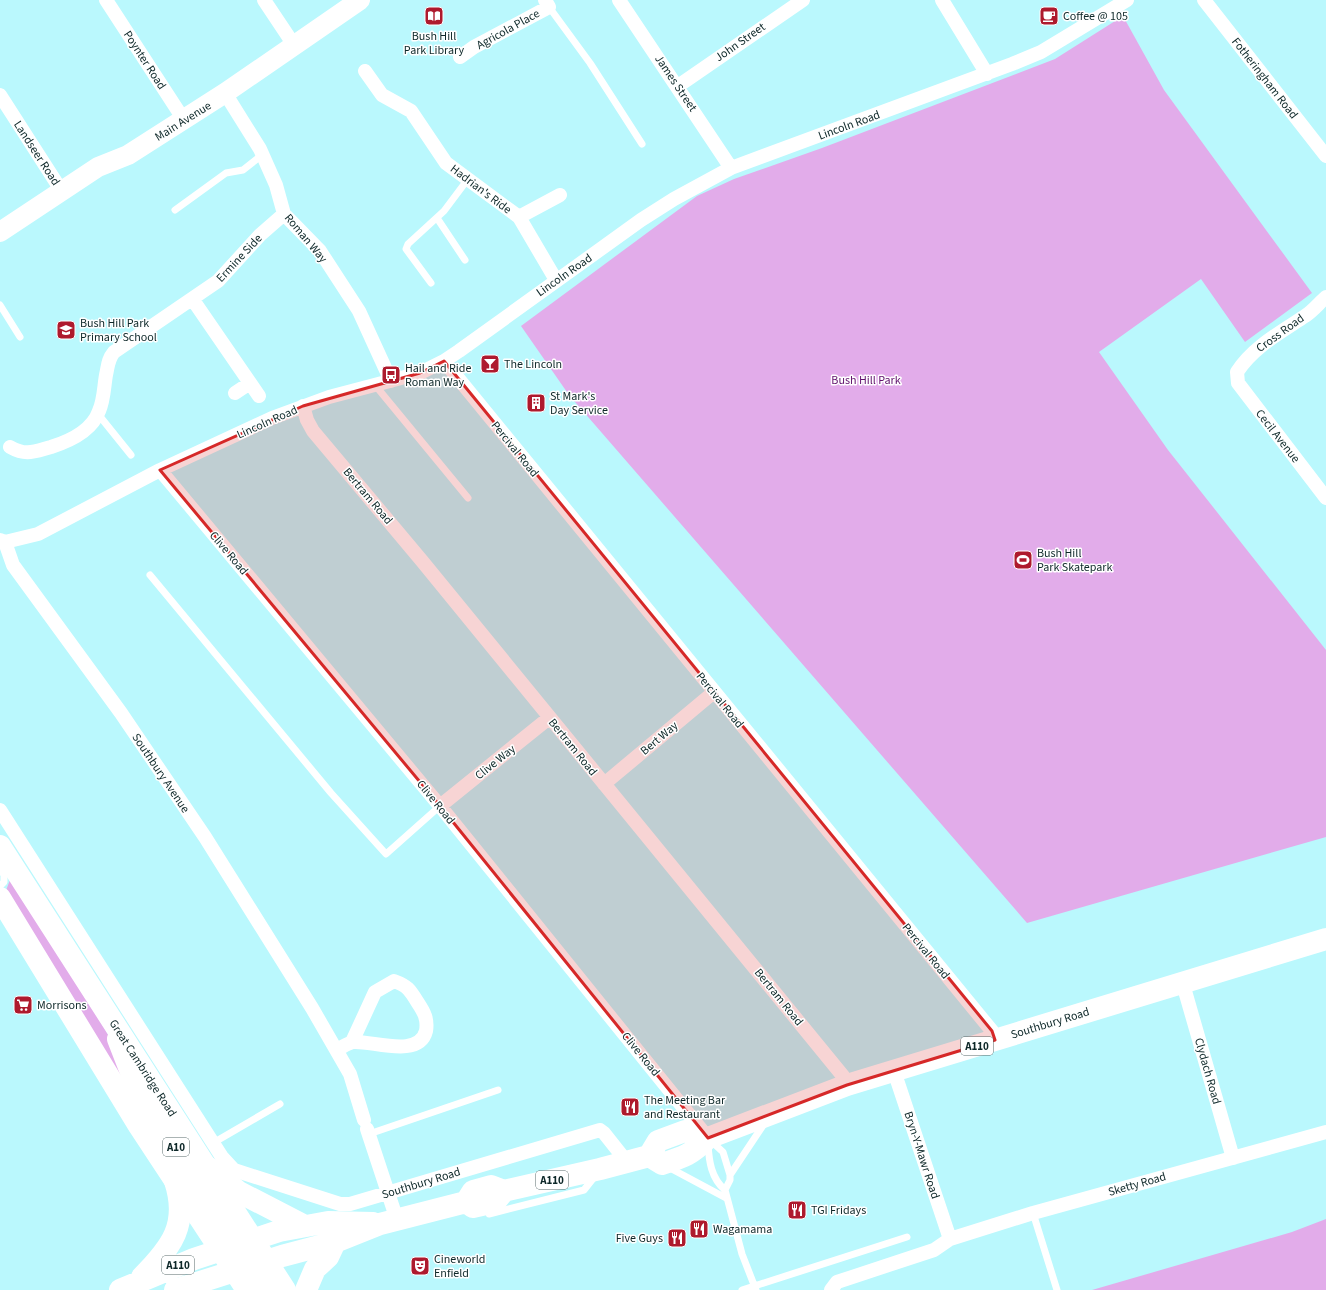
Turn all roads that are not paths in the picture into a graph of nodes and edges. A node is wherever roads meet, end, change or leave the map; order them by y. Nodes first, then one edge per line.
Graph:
1 (106, 0) edge
2 (264, 0) edge
3 (360, 0) edge
4 (619, 0) edge
5 (803, 0) edge
6 (942, 0) edge
7 (1204, 0) edge
8 (1119, 2) edge
9 (547, 3) edge
10 (294, 45) junction
11 (460, 57) dead end
12 (365, 71) dead end
13 (987, 74) junction
14 (678, 86) junction
15 (225, 93) junction
16 (0, 95) edge
17 (184, 120) junction
18 (642, 144) dead end
19 (262, 155) junction
20 (1326, 156) edge
21 (731, 168) junction
22 (468, 179) junction
23 (61, 190) junction
24 (560, 195) dead end
25 (176, 210) dead end
26 (284, 214) junction
27 (519, 217) junction
28 (437, 218) junction
29 (0, 232) edge
30 (465, 260) dead end
31 (556, 280) junction
32 (431, 283) dead end
33 (1326, 297) edge
34 (192, 300) junction
35 (0, 305) edge
36 (20, 337) dead end
37 (444, 361) junction
38 (1237, 372) joint
39 (390, 381) junction
40 (250, 383) junction
41 (375, 385) junction
42 (235, 393) dead end
43 (259, 396) dead end
44 (303, 406) junction
45 (98, 414) junction
46 (10, 447) dead end
47 (131, 455) dead end
48 (160, 470) junction
49 (468, 498) dead end
50 (1326, 498) edge
51 (3, 541) edge
52 (150, 575) dead end
53 (714, 692) junction
54 (550, 718) junction
55 (604, 784) junction
56 (440, 806) junction
57 (0, 810) edge
58 (0, 846) edge
59 (0, 869) edge
60 (0, 886) edge
61 (0, 898) edge
62 (1326, 939) edge
63 (1183, 984) junction
64 (111, 1020) junction
65 (995, 1040) junction
66 (352, 1042) junction
67 (336, 1050) junction
68 (894, 1071) junction
69 (847, 1085) junction
70 (498, 1090) dead end
71 (280, 1104) dead end
72 (772, 1113) junction
73 (367, 1128) junction
74 (1326, 1132) edge
75 (708, 1138) junction
76 (207, 1151) junction
77 (1232, 1158) junction
78 (655, 1160) junction
79 (627, 1162) junction
80 (600, 1169) junction
81 (730, 1175) junction
82 (174, 1180) junction
83 (725, 1190) junction
84 (388, 1193) junction
85 (726, 1198) junction
86 (469, 1204) junction
87 (1033, 1213) junction
88 (388, 1222) junction
89 (305, 1226) junction
90 (907, 1237) dead end
91 (950, 1239) junction
92 (335, 1242) junction
93 (237, 1244) junction
94 (250, 1265) junction
95 (128, 1286) edge
96 (755, 1288) edge
97 (175, 1290) edge
98 (246, 1290) edge
99 (264, 1290) edge
100 (285, 1290) edge
101 (306, 1290) edge
102 (742, 1290) edge
103 (831, 1290) edge
104 (1057, 1290) edge

1 - 17 street, Poynter Road
2 - 10 street
3 - 10 street, Main Avenue
4 - 14 street, James Street
5 - 14 street, John Street
6 - 13 street
7 - 20 street, Fotheringham Road
8 - 13 street, Lincoln Road
9 - 11 street, Agricola Place
9 - 18 lane
10 - 15 street, Main Avenue
12 - 22 street, Hadrian's Ride
13 - 21 street, Lincoln Road
14 - 21 street, James Street
15 - 17 street, Main Avenue
15 - 19 street, Roman Way
16 - 23 street, Landseer Road
17 - 23 street, Main Avenue
19 - 25 lane
19 - 26 street, Roman Way
21 - 31 street, Lincoln Road
22 - 27 street, Hadrian's Ride
22 - 28 lane
23 - 29 street, Main Avenue
24 - 27 street, Hadrian's Ride
26 - 34 street, Ermine Side
26 - 39 street, Roman Way
27 - 31 street, Hadrian's Ride
28 - 30 lane
28 - 32 lane
31 - 37 street, Lincoln Road
33 - 38 street, Cross Road
34 - 40 street
34 - 45 street, Ermine Side
35 - 36 lane
37 - 39 street, Lincoln Road
37 - 53 street, Percival Road
38 - 50 street, Cecil Avenue
39 - 41 street, Lincoln Road
40 - 42 street
40 - 43 street
41 - 44 street, Lincoln Road
41 - 49 lane
44 - 48 street, Lincoln Road
44 - 54 street, Bertram Road
45 - 46 street, Ermine Side
45 - 47 lane
48 - 51 street, Lincoln Road
48 - 56 street, Clive Road
51 - 67 street, Southbury Avenue
52 - 56 lane
53 - 55 street, Bert Way
53 - 65 street, Percival Road
54 - 55 street, Bertram Road
54 - 56 street, Clive Way
55 - 69 street, Bertram Road
56 - 75 street, Clive Road
57 - 76 street, Great Cambridge Road
58 - 64 main road, Great Cambridge Road / A10
59 - 60 lane
61 - 82 main road, Great Cambridge Road / A10
62 - 63 main road, Southbury Road / A110
63 - 65 main road, Southbury Road / A110
63 - 77 street, Clydach Road
64 - 76 main road, Great Cambridge Road / A10
64 - 93 main road, A10
65 - 68 main road, Southbury Road / A110
66 - 66 street
66 - 67 street
67 - 73 street, Southbury Avenue
68 - 69 main road, Southbury Road / A110
68 - 91 street, Bryn-Y-Mawr Road
69 - 72 main road, Southbury Road / A110
70 - 73 lane
71 - 76 lane
72 - 75 main road, Southbury Road / A110
72 - 81 lane
73 - 84 street
74 - 77 street, Sketty Road
75 - 78 main road, Southbury Road / A110
75 - 81 lane
75 - 83 lane
76 - 84 street, Southbury Road
76 - 89 main road
76 - 93 main road, Great Cambridge Road / A10
77 - 87 street, Sketty Road
78 - 79 main road, Southbury Road / A110
78 - 85 lane
79 - 80 main road, Southbury Road / A110
79 - 84 street, Southbury Road
80 - 86 main road, Southbury Road / A110
80 - 86 lane
81 - 83 lane
82 - 93 main road, Great Cambridge Road / A10
82 - 95 main road, A110
83 - 85 lane
84 - 88 street
85 - 96 lane
86 - 88 main road, Southbury Road / A110
87 - 91 street, Sketty Road
87 - 104 lane
88 - 89 main road, Southbury Road / A110
88 - 92 main road, Southbury Road / A110
89 - 93 main road, Southbury Road / A110
90 - 96 lane
91 - 103 street, Sketty Road
92 - 94 main road, Southbury Road / A110
92 - 101 main road
93 - 94 main road, Great Cambridge Road / A10
93 - 94 main road, Great Cambridge Road / A10
93 - 95 main road, Southbury Road / A110
94 - 97 main road, Southbury Road / A110
94 - 98 main road, Great Cambridge Road / A10
94 - 99 main road, A10
94 - 100 main road, Great Cambridge Road / A10
96 - 102 lane

